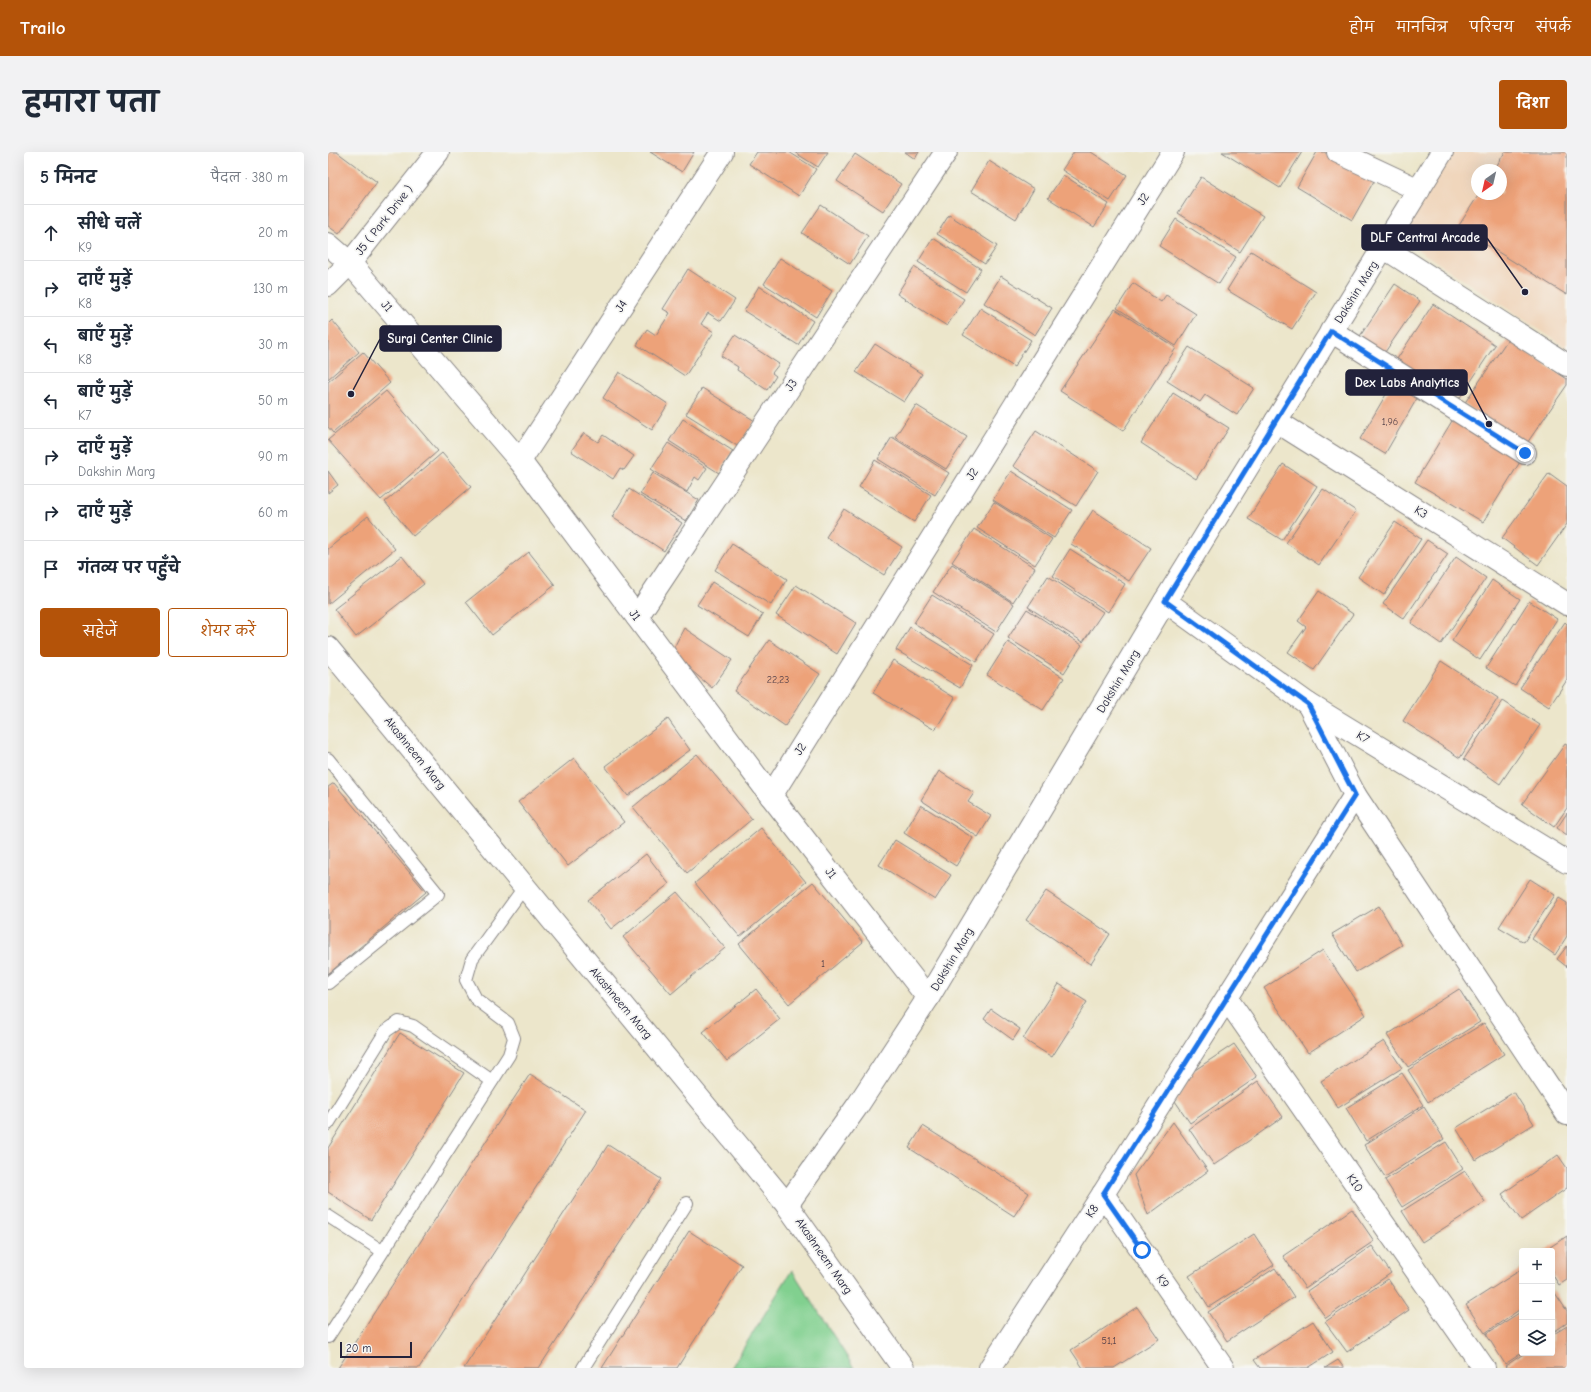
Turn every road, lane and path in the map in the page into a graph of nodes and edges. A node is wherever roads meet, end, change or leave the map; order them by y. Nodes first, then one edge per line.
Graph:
1 (438, 152) edge
2 (722, 152) edge
3 (946, 152) edge
4 (1173, 152) edge
5 (1338, 152) edge
6 (1442, 152) edge
7 (1419, 190) junction
8 (328, 244) edge
9 (1383, 247) junction
10 (350, 263) junction
11 (328, 284) edge
12 (1331, 331) junction
13 (1567, 365) edge
14 (1276, 421) junction
15 (1525, 453) dead end
16 (520, 461) junction
17 (1165, 601) junction
18 (1567, 604) edge
19 (637, 617) junction
20 (328, 648) edge
21 (1308, 704) junction
22 (328, 759) edge
23 (1355, 795) junction
24 (771, 796) junction
25 (1567, 862) edge
26 (525, 886) junction
27 (328, 983) edge
28 (928, 998) junction
29 (1227, 998) junction
30 (492, 1081) junction
31 (1567, 1114) edge
32 (328, 1124) edge
33 (1103, 1194) junction
34 (687, 1203) dead end
35 (787, 1205) junction
36 (328, 1216) edge
37 (382, 1252) junction
38 (328, 1337) edge
39 (583, 1368) edge
40 (903, 1368) edge
41 (990, 1368) edge
42 (1224, 1368) edge
43 (1484, 1368) edge

1 - 10 street, J5 ( Park Drive )
2 - 16 street, J4
3 - 19 street, J3
4 - 24 street, J2
5 - 7 street
6 - 7 street, Dakshin Marg
7 - 9 street, Dakshin Marg
8 - 10 street, J1
9 - 12 street, Dakshin Marg
9 - 13 street
10 - 11 street, J5 ( Park Drive )
10 - 16 street, J1
12 - 14 street, Dakshin Marg
12 - 15 street
14 - 17 street, Dakshin Marg
14 - 18 street, K3
16 - 19 street, J1
17 - 21 street, K7
17 - 28 street, Dakshin Marg
19 - 24 street, J1
20 - 26 street, Akashneem Marg
21 - 23 street
21 - 25 street, K7
22 - 27 lane
23 - 29 street, K8
23 - 31 street
24 - 28 street, J1
26 - 30 lane
26 - 35 street, Akashneem Marg
28 - 35 street, Dakshin Marg
29 - 33 street, K8
29 - 43 street, K10
30 - 32 lane
30 - 37 lane
33 - 41 street, K8
33 - 42 street, K9
34 - 39 lane
35 - 40 street, Akashneem Marg
36 - 37 lane
37 - 38 lane

